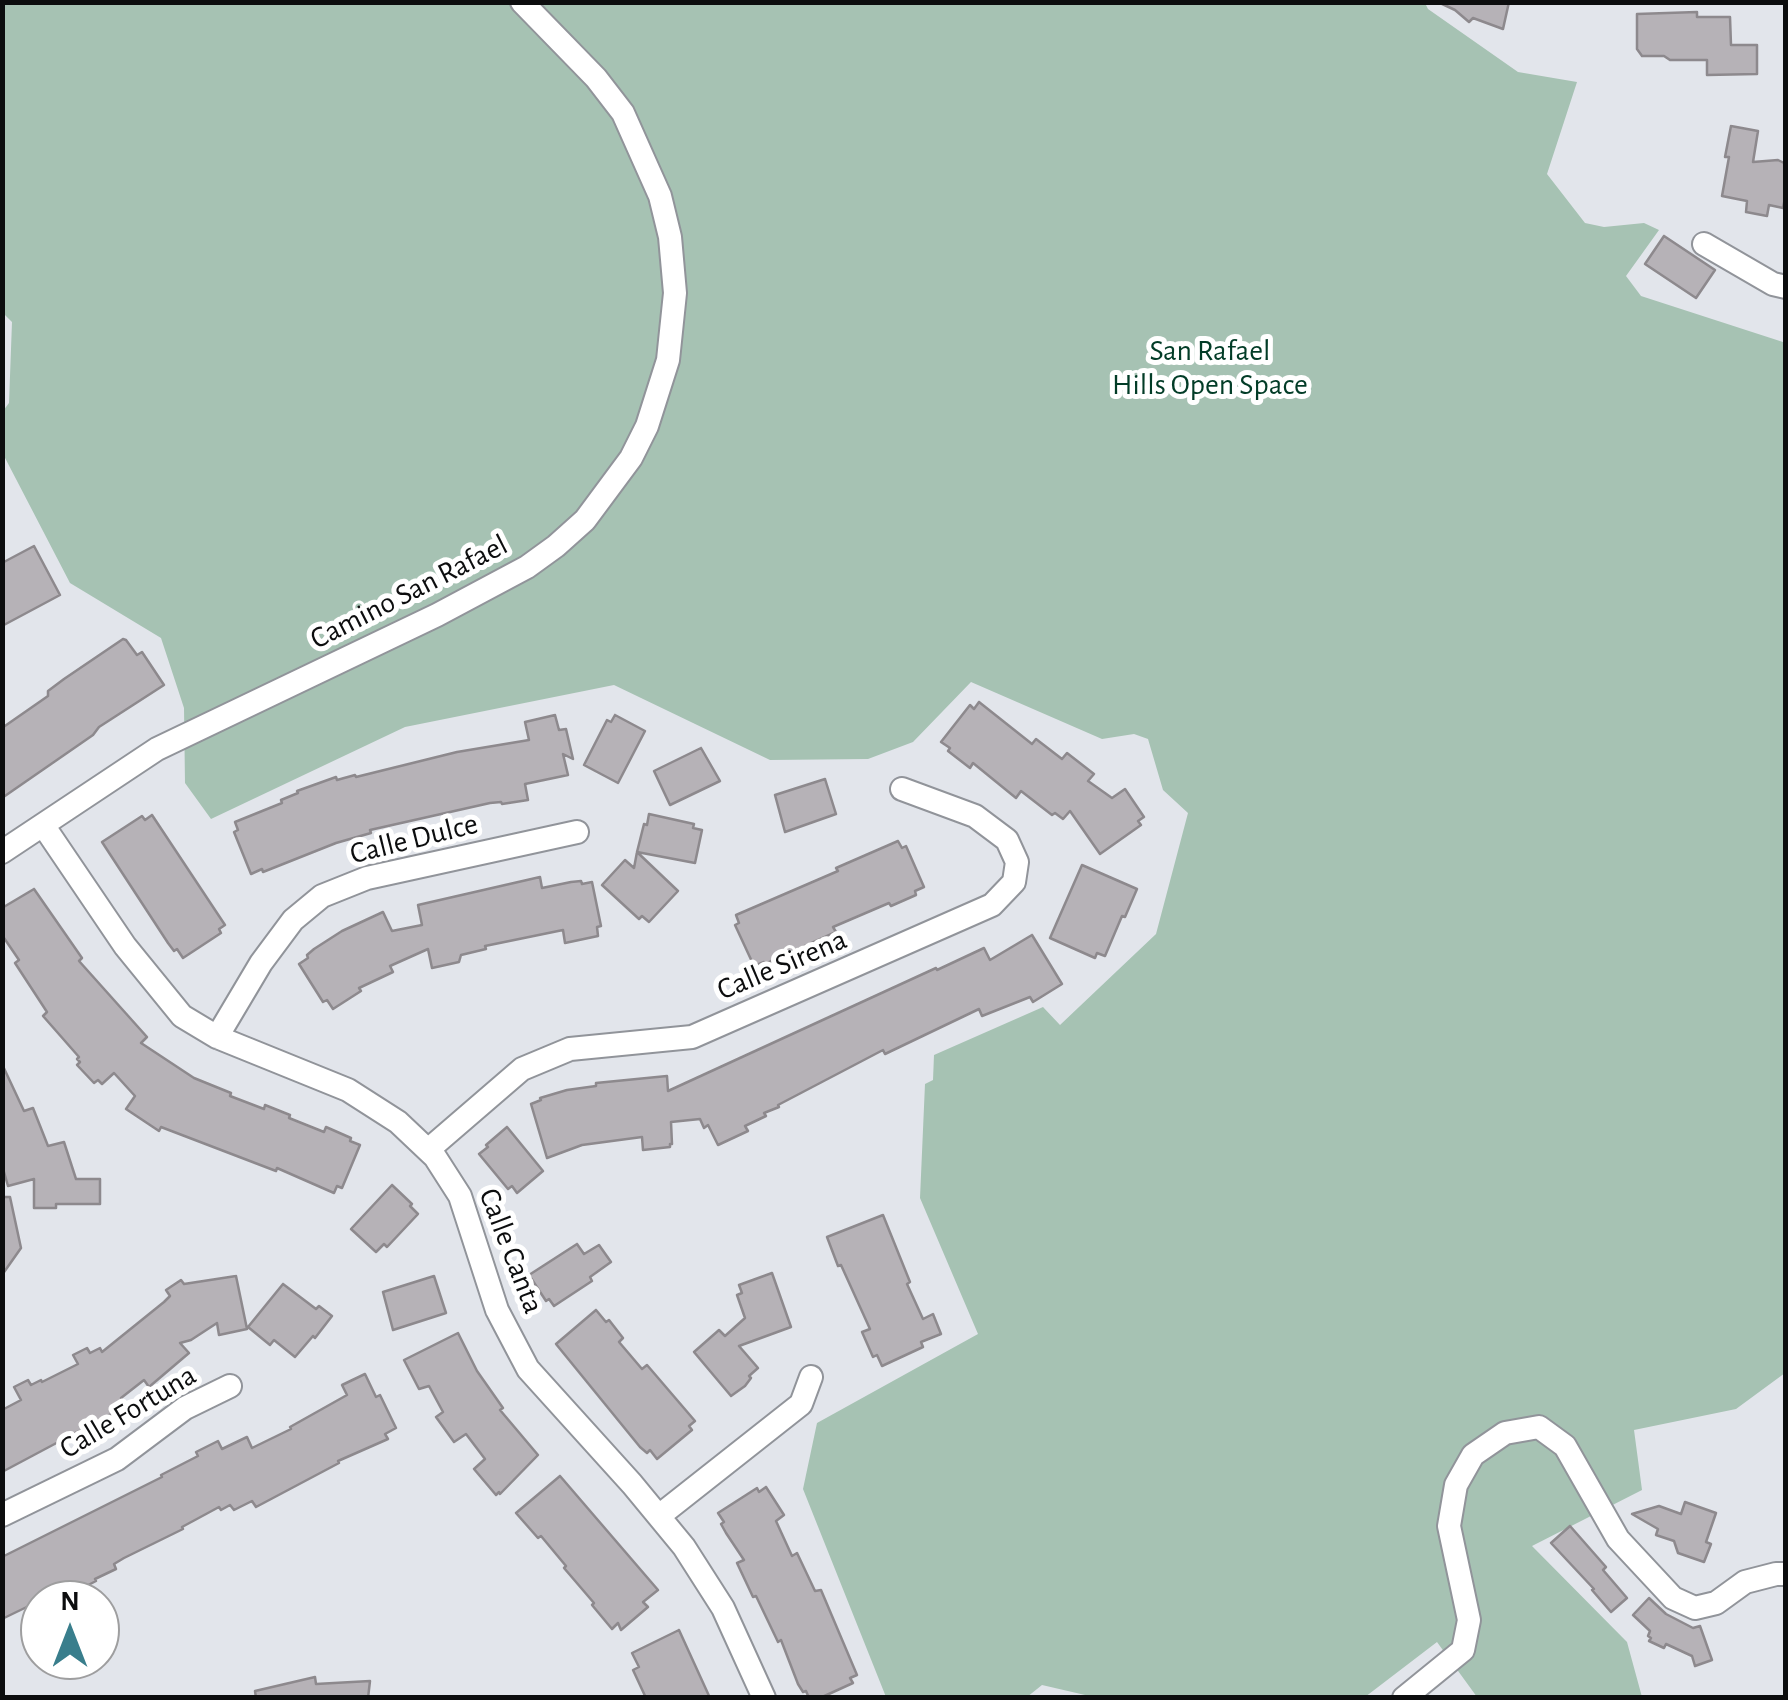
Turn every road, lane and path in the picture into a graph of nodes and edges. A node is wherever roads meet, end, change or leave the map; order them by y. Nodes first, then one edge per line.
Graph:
1 (522, 2) edge
2 (1704, 244) dead end
3 (1786, 287) edge
4 (902, 789) dead end
5 (43, 825) junction
6 (577, 832) dead end
7 (2, 852) edge
8 (217, 1037) junction
9 (428, 1150) junction
10 (811, 1377) dead end
11 (230, 1386) dead end
12 (2, 1515) edge
13 (658, 1516) junction
14 (1786, 1574) edge
15 (764, 1698) edge
16 (1404, 1698) edge

1 - 5 street, Camino San Rafael
2 - 3 street
4 - 9 street, Calle Sirena
5 - 7 street, Camino San Rafael
5 - 8 street, Calle Canta
6 - 8 street, Calle Dulce
8 - 9 street, Calle Canta
9 - 13 street, Calle Canta
10 - 13 street
11 - 12 street, Calle Fortuna
13 - 15 street, Calle Canta
14 - 16 street

